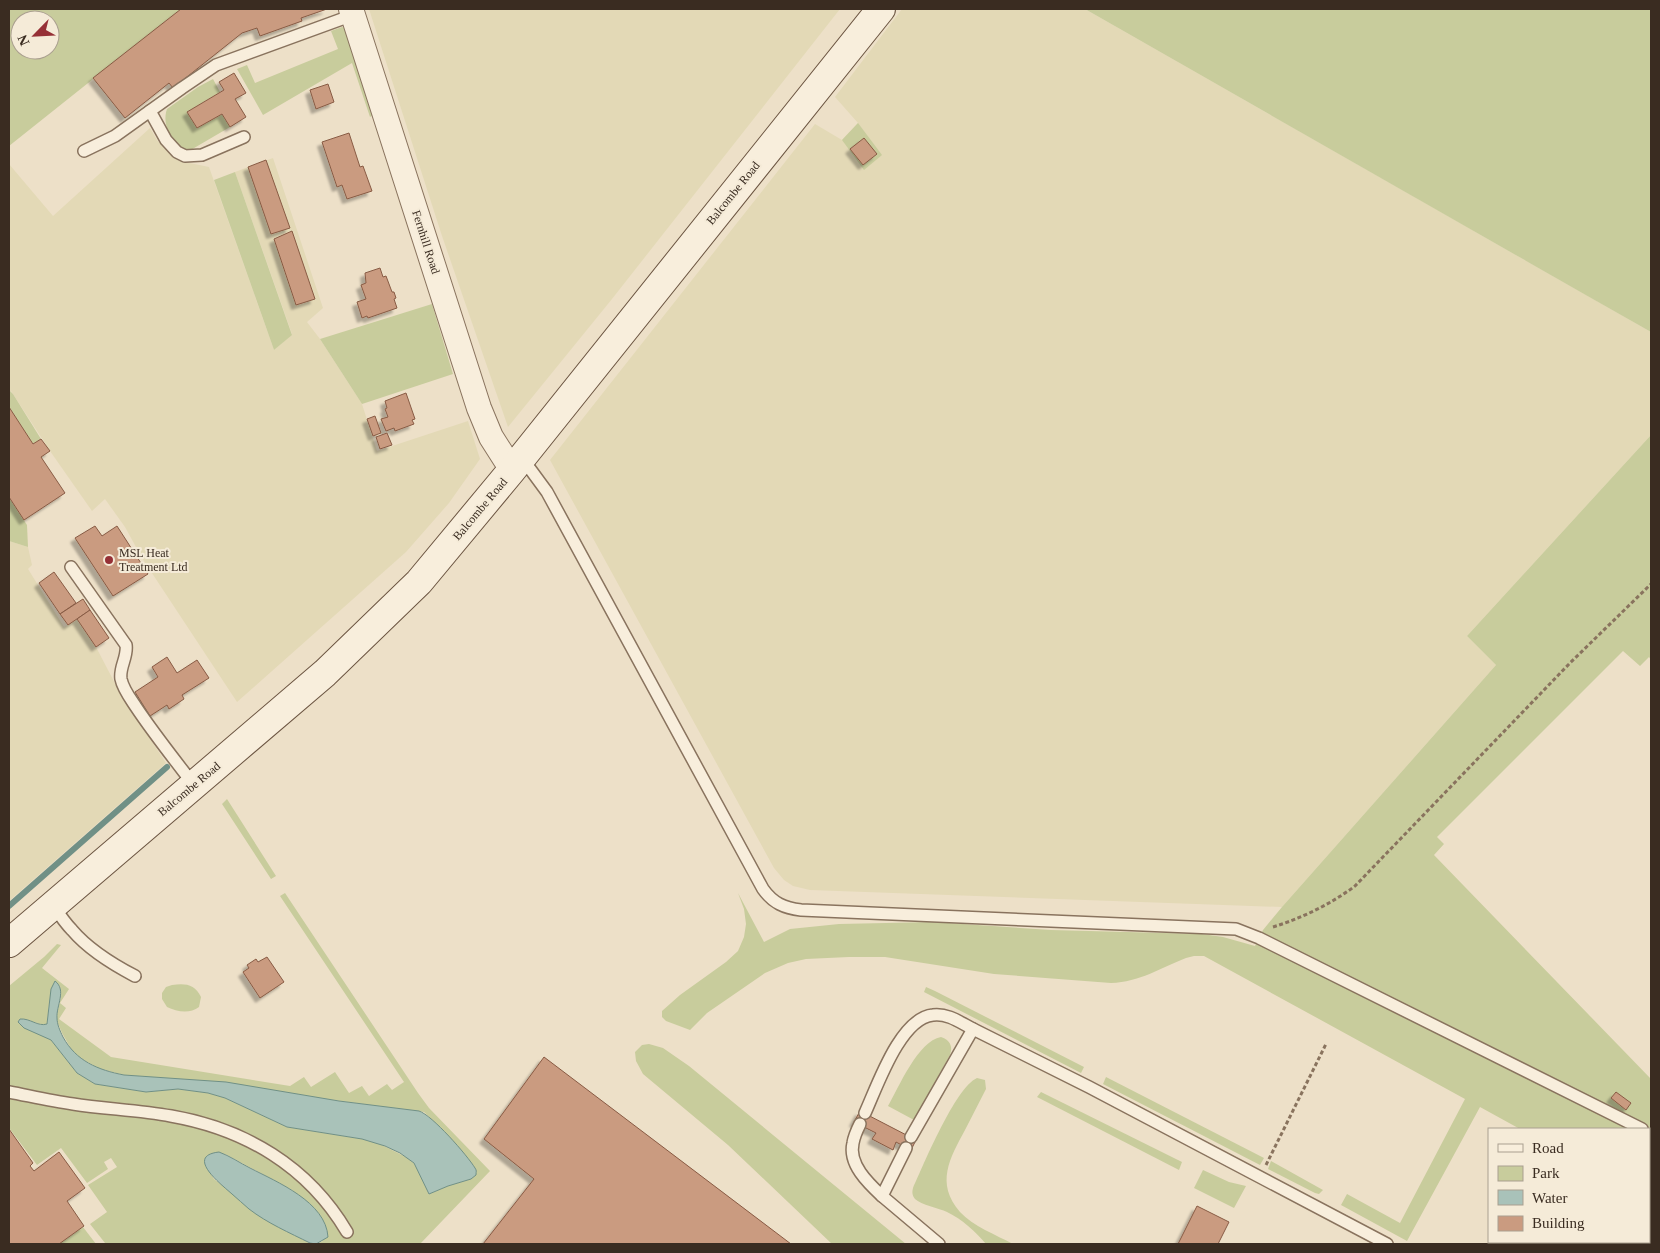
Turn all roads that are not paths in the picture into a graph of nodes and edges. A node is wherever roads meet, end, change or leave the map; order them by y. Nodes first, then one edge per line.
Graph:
1 (881, 9) edge
2 (352, 12) edge
3 (150, 111) junction
4 (244, 137) dead end
5 (84, 151) dead end
6 (517, 463) junction
7 (71, 567) dead end
8 (194, 784) junction
9 (53, 906) junction
10 (9, 943) edge
11 (135, 976) dead end
12 (973, 1029) junction
13 (9, 1092) edge
14 (865, 1113) dead end
15 (860, 1124) dead end
16 (1640, 1128) edge
17 (882, 1196) junction
18 (347, 1232) dead end
19 (939, 1244) edge
20 (1387, 1244) edge

1 - 6 main road, Balcombe Road
2 - 3 lane
2 - 6 street, Fernhill Road
3 - 4 lane
3 - 5 lane
6 - 8 main road, Balcombe Road
6 - 16 lane
7 - 8 lane
8 - 9 main road, Balcombe Road
9 - 10 main road, Balcombe Road
9 - 11 lane
12 - 14 lane
12 - 17 lane
12 - 20 lane
13 - 18 lane
15 - 17 lane
17 - 19 lane

